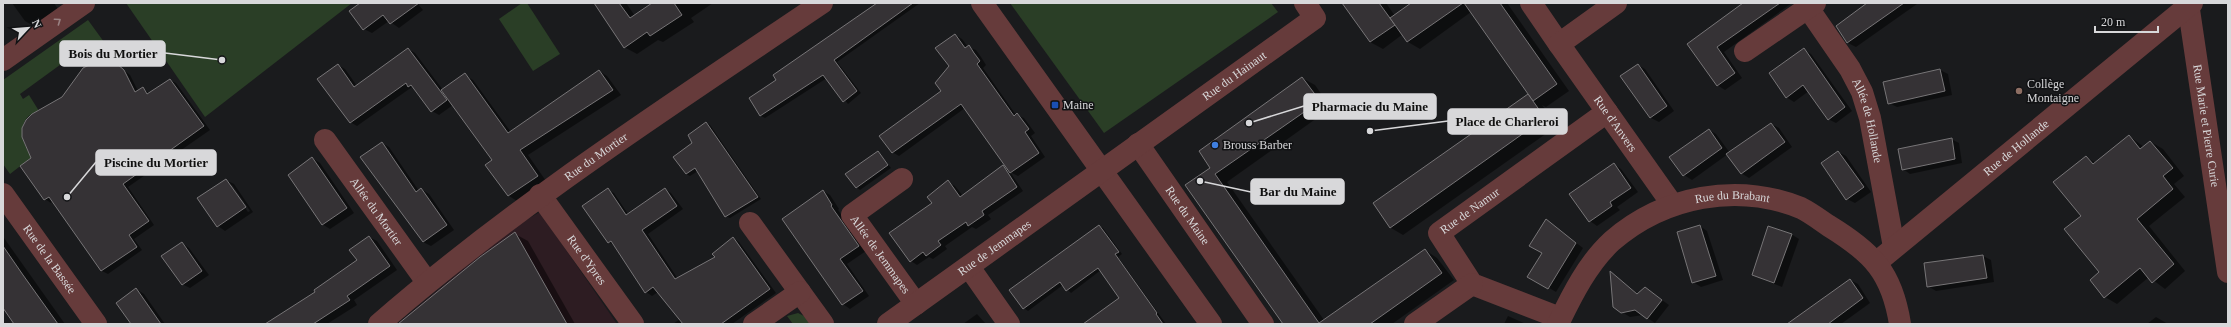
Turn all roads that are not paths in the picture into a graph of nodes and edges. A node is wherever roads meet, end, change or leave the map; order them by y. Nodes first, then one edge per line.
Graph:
1 (84, 3) edge
2 (822, 3) edge
3 (982, 3) edge
4 (1305, 3) edge
5 (1531, 3) edge
6 (1616, 3) edge
7 (2190, 4) edge
8 (1812, 5) edge
9 (1559, 44) junction
10 (1745, 51) dead end
11 (3, 60) edge
12 (1607, 112) junction
13 (325, 140) dead end
14 (1138, 144) junction
15 (1102, 172) junction
16 (902, 179) dead end
17 (3, 194) edge
18 (540, 195) junction
19 (1672, 204) junction
20 (750, 223) dead end
21 (1894, 247) junction
22 (1877, 262) junction
23 (969, 267) junction
24 (2228, 272) edge
25 (427, 282) junction
26 (1472, 284) junction
27 (800, 292) junction
28 (916, 304) junction
29 (1559, 321) edge
30 (96, 324) edge
31 (379, 324) edge
32 (633, 324) edge
33 (754, 324) edge
34 (823, 324) edge
35 (888, 324) edge
36 (1010, 324) edge
37 (1211, 324) edge
38 (1263, 324) edge
39 (1415, 324) edge
40 (1900, 324) edge

11 -> 1 street
2 - 18 street, Rue du Mortier
3 - 15 street
4 - 14 street, Rue du Hainaut
5 - 9 street, Rue d'Anvers
6 - 9 street
7 - 21 street, Rue de Hollande
7 - 24 street, Rue Marie et Pierre Curie
8 - 10 street, Allée de Hollande
8 - 21 street, Allée de Hollande
9 - 12 street, Rue d'Anvers
12 - 19 street, Rue d'Anvers
12 - 26 street, Rue de Namur
13 - 25 street, Allée du Mortier
14 - 15 street
14 - 38 street, Rue du Maine
15 - 23 street, Rue de Jemmapes
15 - 37 street
16 - 28 street, Allée de Jemmapes
17 - 30 street, Rue de la Bassée
18 - 25 street, Rue du Mortier
18 - 32 street, Rue d'Ypres
19 - 22 street, Rue du Brabant
19 - 29 street, Rue du Brabant
20 - 27 street
21 - 22 street, Rue de Hollande
22 - 40 street, Rue du Brabant
23 - 28 street, Rue de Jemmapes
23 - 36 street
25 - 31 street, Rue du Mortier
26 - 29 street
26 - 39 street
27 - 33 street
27 - 34 street
28 - 35 street, Rue de Jemmapes

